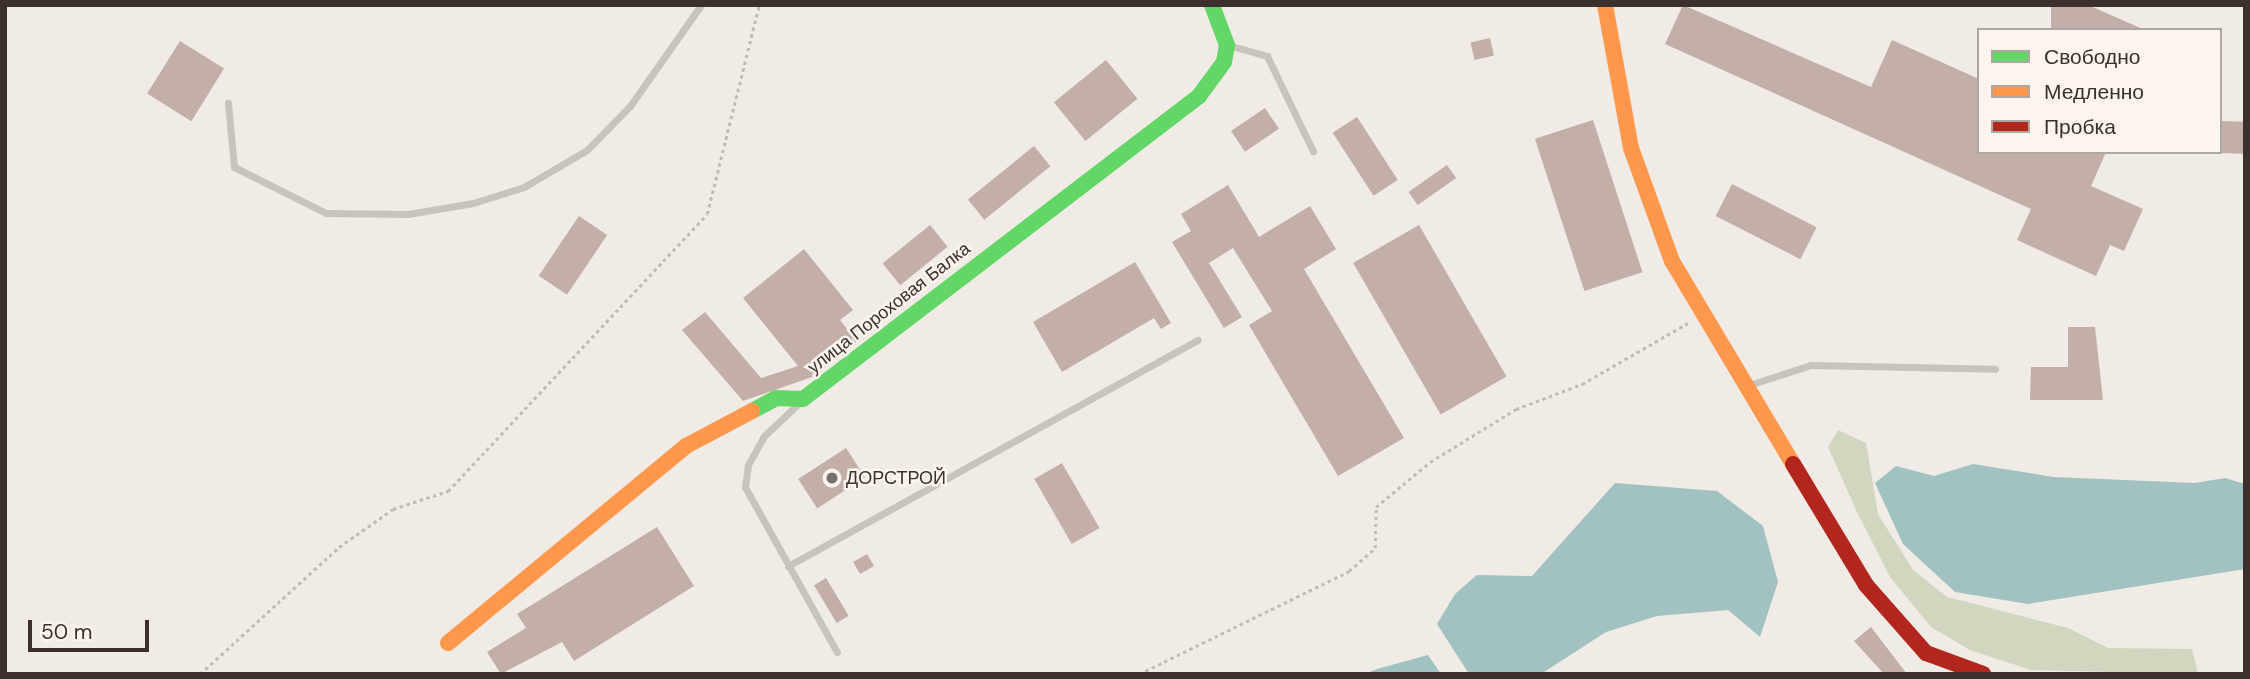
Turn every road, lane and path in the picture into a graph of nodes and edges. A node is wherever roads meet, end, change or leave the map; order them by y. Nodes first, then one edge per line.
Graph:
1 (701, 5) edge
2 (759, 5) edge
3 (1212, 5) edge
4 (1605, 5) edge
5 (1227, 45) junction
6 (228, 103) dead end
7 (1313, 151) dead end
8 (1703, 315) junction
9 (1198, 340) dead end
10 (1995, 369) dead end
11 (1745, 387) junction
12 (803, 399) junction
13 (788, 566) junction
14 (448, 643) dead end
15 (837, 652) dead end
16 (200, 674) edge
17 (1139, 674) edge
18 (1983, 674) edge

1 - 6 lane
2 - 16 path
3 - 5 street
4 - 8 street
5 - 7 lane
5 - 12 street, улица Пороховая Балка
8 - 11 street
8 - 17 path
9 - 13 lane
10 - 11 lane
11 - 18 street
12 - 13 lane
12 - 14 street, улица Пороховая Балка
13 - 15 lane

